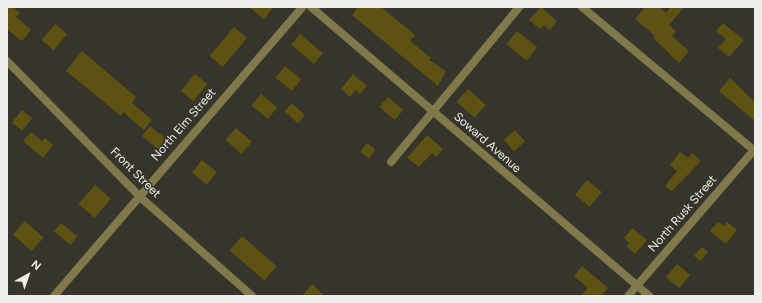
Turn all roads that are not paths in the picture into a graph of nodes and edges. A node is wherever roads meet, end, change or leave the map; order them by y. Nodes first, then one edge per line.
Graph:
1 (302, 7) edge
2 (311, 7) edge
3 (519, 7) edge
4 (582, 7) edge
5 (7, 61) edge
6 (433, 112) junction
7 (755, 150) edge
8 (391, 162) dead end
9 (140, 196) junction
10 (637, 286) junction
11 (54, 296) edge
12 (252, 296) edge
13 (628, 296) edge
14 (648, 296) edge

1 - 9 street, North Elm Street
2 - 6 street, Soward Avenue
3 - 6 street
4 - 7 street
5 - 9 street, Front Street
6 - 8 street
6 - 10 street, Soward Avenue
7 - 10 street, North Rusk Street
9 - 11 street, North Elm Street
9 - 12 street, Front Street
10 - 13 street, North Rusk Street
10 - 14 street, Soward Avenue

